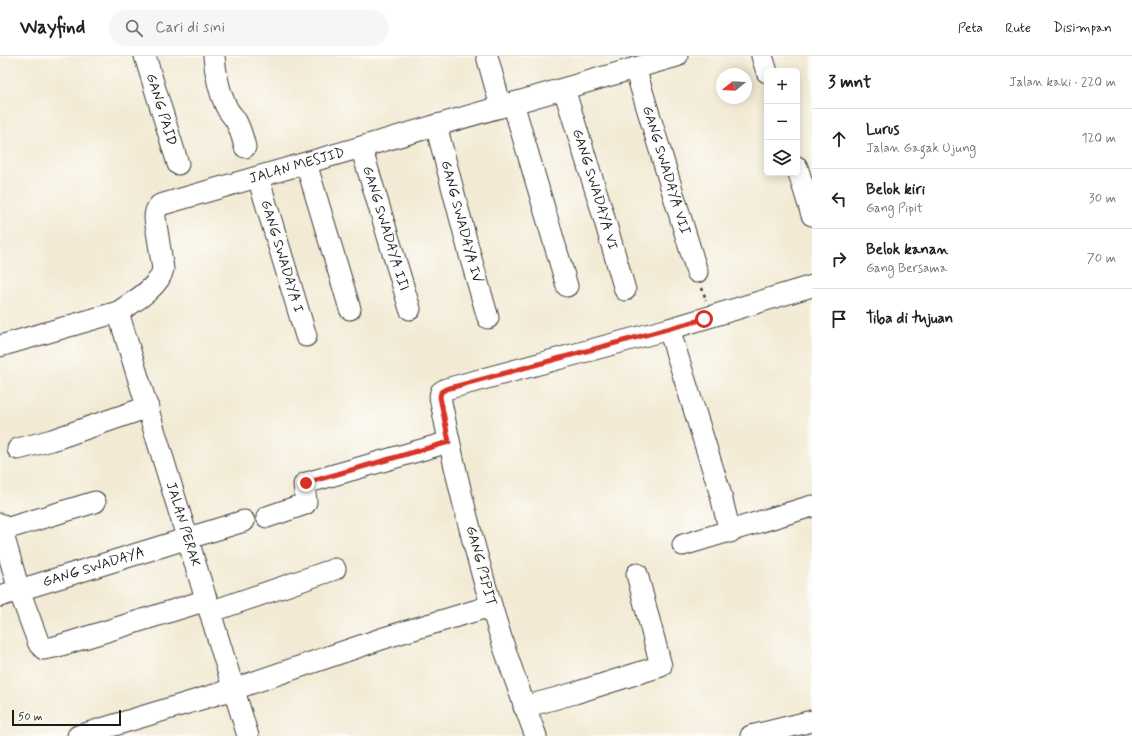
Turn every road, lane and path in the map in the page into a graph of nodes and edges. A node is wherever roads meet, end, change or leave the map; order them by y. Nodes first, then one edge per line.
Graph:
1 (145, 56) edge
2 (214, 56) edge
3 (487, 56) edge
4 (762, 56) edge
5 (668, 57) edge
6 (635, 68) junction
7 (766, 68) edge
8 (564, 88) junction
9 (507, 105) junction
10 (436, 125) junction
11 (245, 147) dead end
12 (361, 147) junction
13 (306, 163) junction
14 (178, 164) dead end
15 (800, 176) edge
16 (258, 177) junction
17 (812, 215) edge
18 (697, 272) joint
19 (567, 286) dead end
20 (812, 286) edge
21 (625, 290) dead end
22 (350, 309) dead end
23 (410, 309) dead end
24 (118, 312) junction
25 (711, 317) junction
26 (488, 318) dead end
27 (669, 329) junction
28 (306, 336) dead end
29 (0, 346) edge
30 (148, 407) junction
31 (449, 442) junction
32 (18, 450) dead end
33 (95, 502) dead end
34 (812, 506) edge
35 (267, 517) dead end
36 (244, 521) dead end
37 (1, 527) edge
38 (730, 532) junction
39 (188, 538) junction
40 (683, 546) dead end
41 (335, 568) dead end
42 (637, 574) dead end
43 (9, 593) edge
44 (208, 606) junction
45 (491, 606) junction
46 (234, 689) junction
47 (524, 707) junction
48 (812, 721) edge
49 (78, 736) edge
50 (248, 736) edge
51 (536, 736) edge
52 (751, 736) edge

1 - 14 street, GANG PAID
2 - 11 street
3 - 9 street
4 - 7 street
5 - 6 street, JALAN MESJID
6 - 8 street, JALAN MESJID
6 - 18 street, GANG SWADAYA VII
8 - 9 street, JALAN MESJID
8 - 21 street, GANG SWADAYA VI
9 - 10 street, JALAN MESJID
9 - 19 street
10 - 12 street, JALAN MESJID
10 - 26 street, GANG SWADAYA IV
12 - 13 street, JALAN MESJID
12 - 23 street, GANG SWADAYA III
13 - 16 street, JALAN MESJID
13 - 22 street
15 - 17 street
16 - 24 street, JALAN MESJID
16 - 28 street, GANG SWADAYA I
18 - 25 path
20 - 25 street
24 - 29 street, JALAN MESJID
24 - 30 street, JALAN PERAK
25 - 27 street
27 - 31 street, GANG PIPIT
27 - 38 street
30 - 32 street
30 - 39 street, JALAN PERAK
31 - 35 street
31 - 45 street, GANG PIPIT
33 - 37 street
34 - 38 street
36 - 39 street, GANG SWADAYA
37 - 43 street
38 - 40 street
39 - 43 street, GANG SWADAYA
39 - 44 street, JALAN PERAK
41 - 44 street
42 - 47 street
43 - 44 street
44 - 46 street, JALAN PERAK
45 - 46 street
45 - 47 street, GANG PIPIT
46 - 49 street
46 - 50 street, JALAN PERAK
47 - 51 street, GANG PIPIT
48 - 52 street

